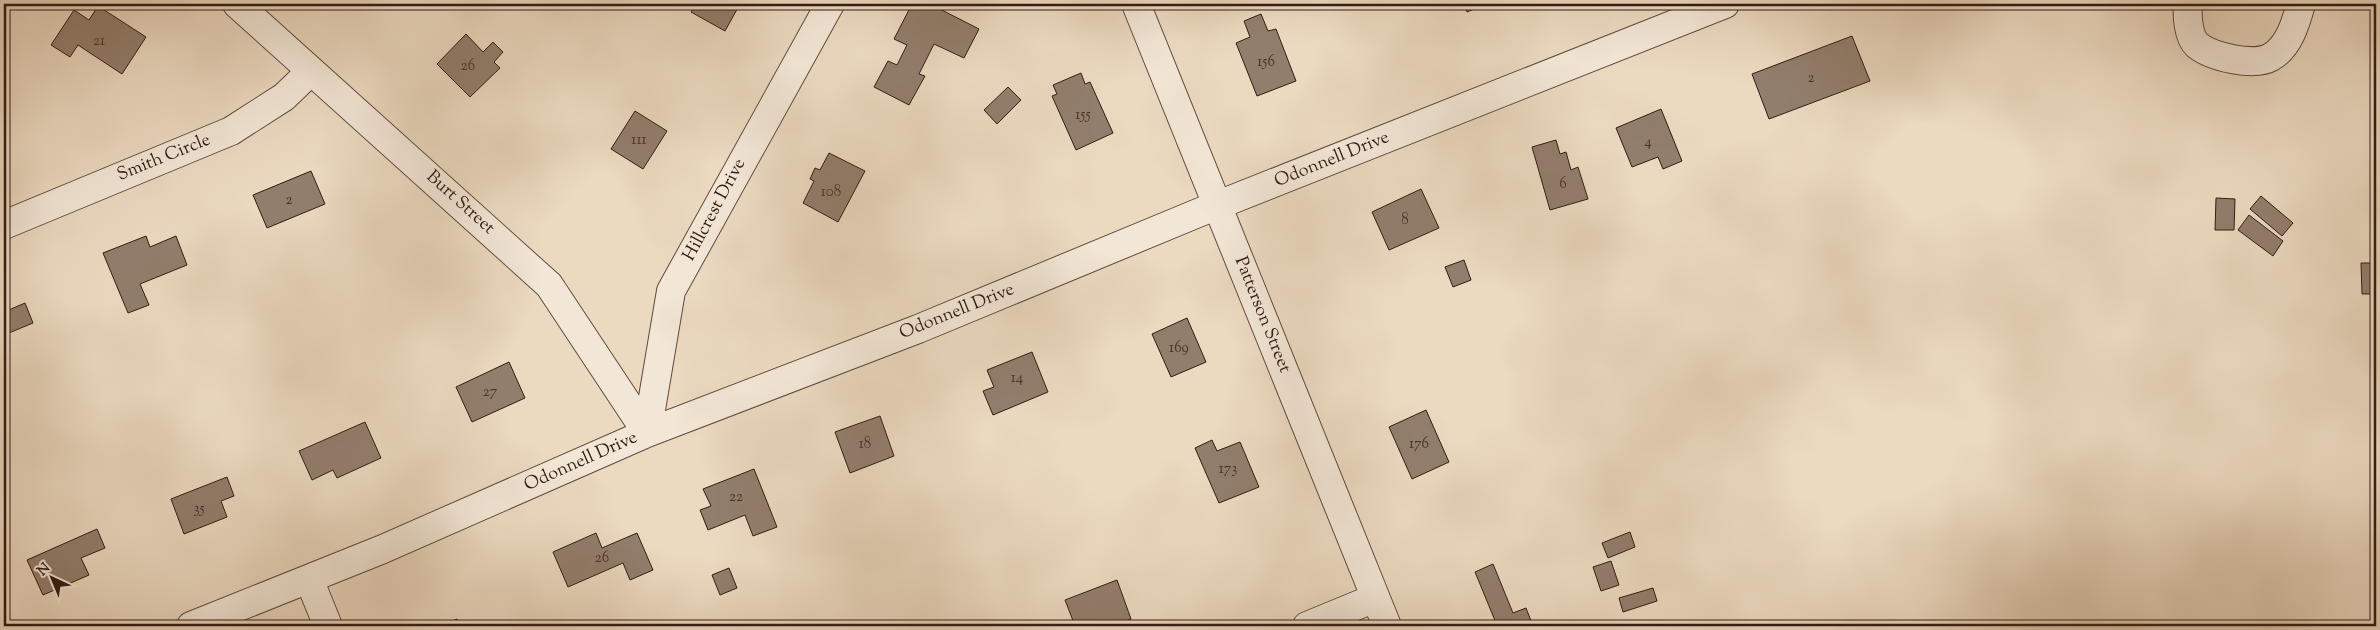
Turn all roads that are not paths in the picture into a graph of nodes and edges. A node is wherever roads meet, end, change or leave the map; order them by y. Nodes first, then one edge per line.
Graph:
1 (237, 4) edge
2 (830, 4) edge
3 (1136, 4) edge
4 (1725, 4) edge
5 (2188, 4) edge
6 (2301, 4) edge
7 (311, 71) junction
8 (1219, 205) junction
9 (4, 225) edge
10 (648, 433) junction
11 (309, 579) junction
12 (1375, 598) junction
13 (191, 626) edge
14 (328, 626) edge
15 (1307, 626) edge
16 (1387, 626) edge

1 - 7 street, Burt Street
2 - 10 street, Hillcrest Drive
3 - 8 street, Patterson Street
4 - 8 street, Odonnell Drive
5 - 6 street
7 - 9 street, Smith Circle
7 - 10 street, Burt Street
8 - 10 street, Odonnell Drive
8 - 12 street, Patterson Street
10 - 11 street, Odonnell Drive
11 - 13 street, Odonnell Drive
11 - 14 street
12 - 15 street
12 - 16 street, Patterson Street

